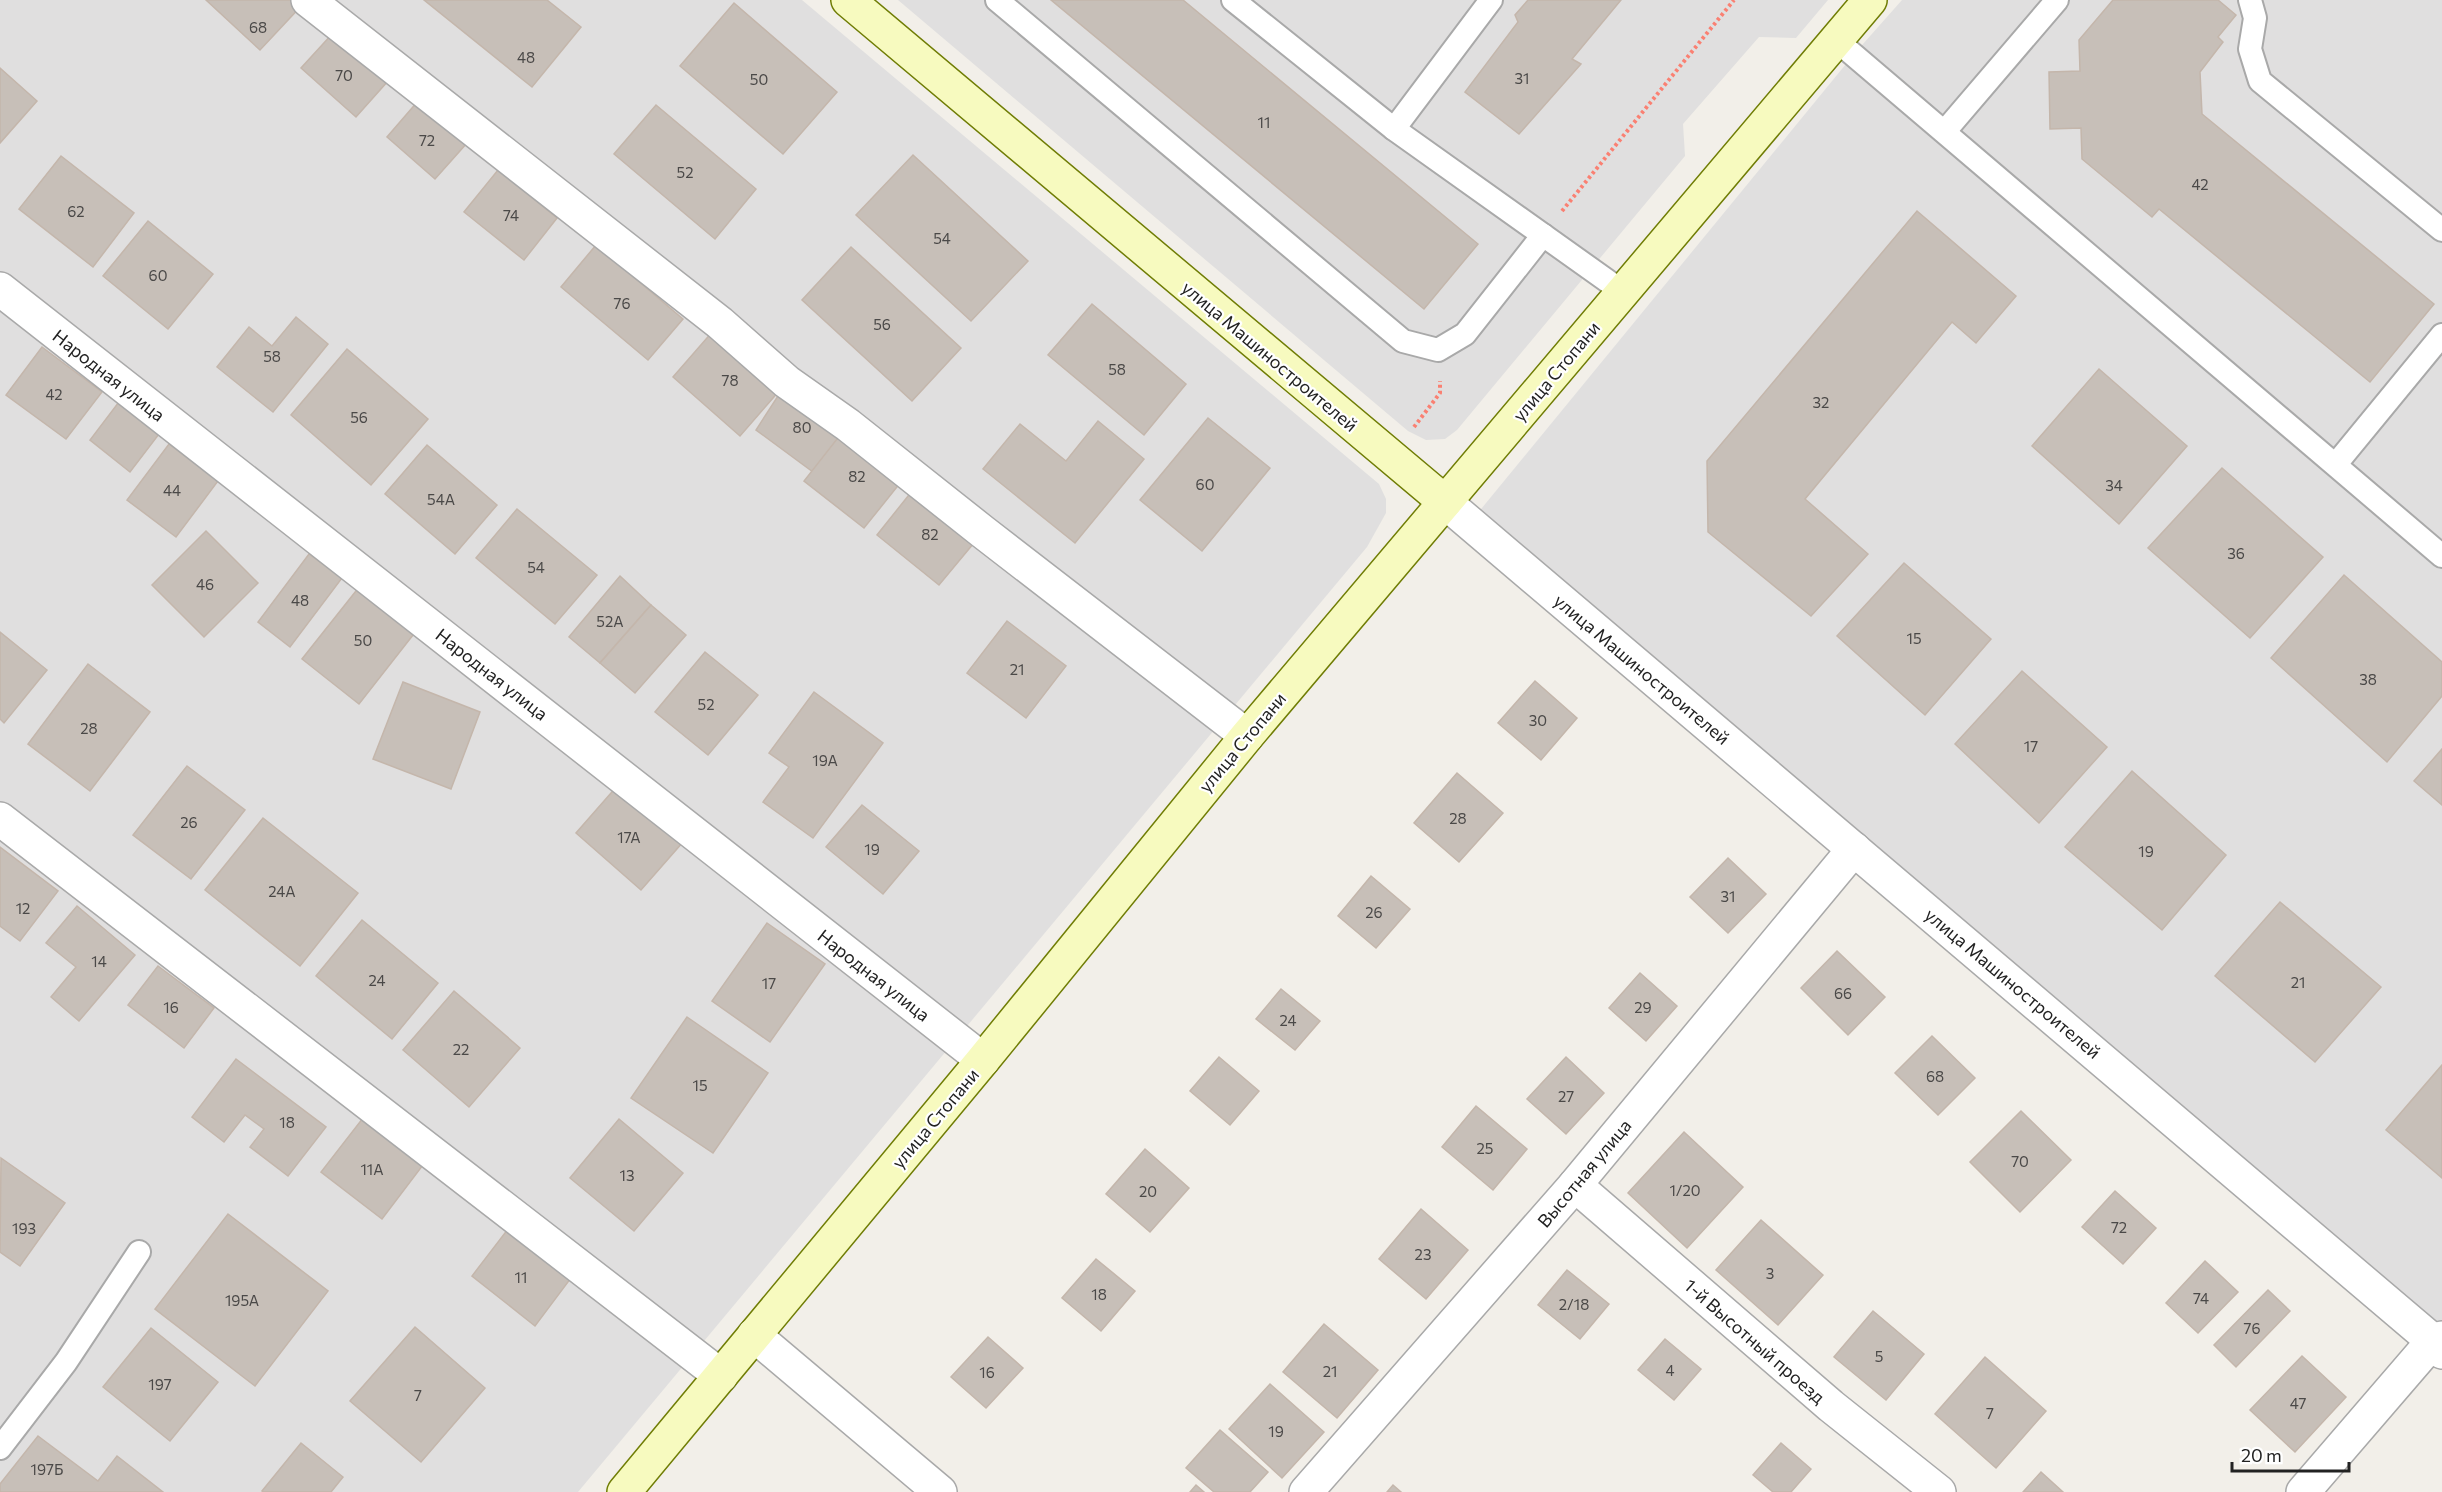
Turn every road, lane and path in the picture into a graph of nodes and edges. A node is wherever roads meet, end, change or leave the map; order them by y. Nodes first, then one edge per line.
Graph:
1 (308, 0) edge
2 (848, 0) edge
3 (997, 0) edge
4 (1233, 0) edge
5 (1491, 0) edge
6 (1734, 0) edge
7 (1870, 0) edge
8 (2057, 0) edge
9 (2250, 0) edge
10 (1836, 40) junction
11 (1394, 129) junction
12 (1945, 131) junction
13 (2442, 230) edge
14 (1543, 235) junction
15 (0, 289) edge
16 (1623, 292) junction
17 (2442, 335) edge
18 (1438, 350) junction
19 (1409, 433) dead end
20 (2336, 464) junction
21 (1444, 502) junction
22 (2442, 556) edge
23 (1247, 736) junction
24 (0, 819) edge
25 (1854, 849) junction
26 (983, 1060) junction
27 (1575, 1185) junction
28 (139, 1252) dead end
29 (754, 1335) junction
30 (2439, 1344) edge
31 (721, 1376) junction
32 (0, 1448) edge
33 (624, 1492) edge
34 (940, 1492) edge
35 (1306, 1492) edge
36 (1939, 1492) edge
37 (2303, 1492) edge

1 - 23 street
2 - 21 street, улица Машиностроителей
3 - 18 lane
4 - 11 lane
5 - 11 lane
6 - 14 path
7 - 10 street, улица Стопани
8 - 12 lane
9 - 13 lane
10 - 12 lane
10 - 16 street, улица Стопани
11 - 14 lane
12 - 20 lane
14 - 16 lane
14 - 18 lane
15 - 26 street, Народная улица
16 - 21 street, улица Стопани
17 - 20 lane
18 - 19 path
20 - 22 lane
21 - 23 street, улица Стопани
21 - 25 street, улица Машиностроителей
23 - 26 street, улица Стопани
24 - 31 street
25 - 27 street, Высотная улица
25 - 30 street, улица Машиностроителей
26 - 29 street, улица Стопани
27 - 35 street, Высотная улица
27 - 36 street, 1-й Высотный проезд
28 - 32 lane
29 - 31 street, улица Стопани
29 - 34 street
30 - 37 street
31 - 33 street, улица Стопани

